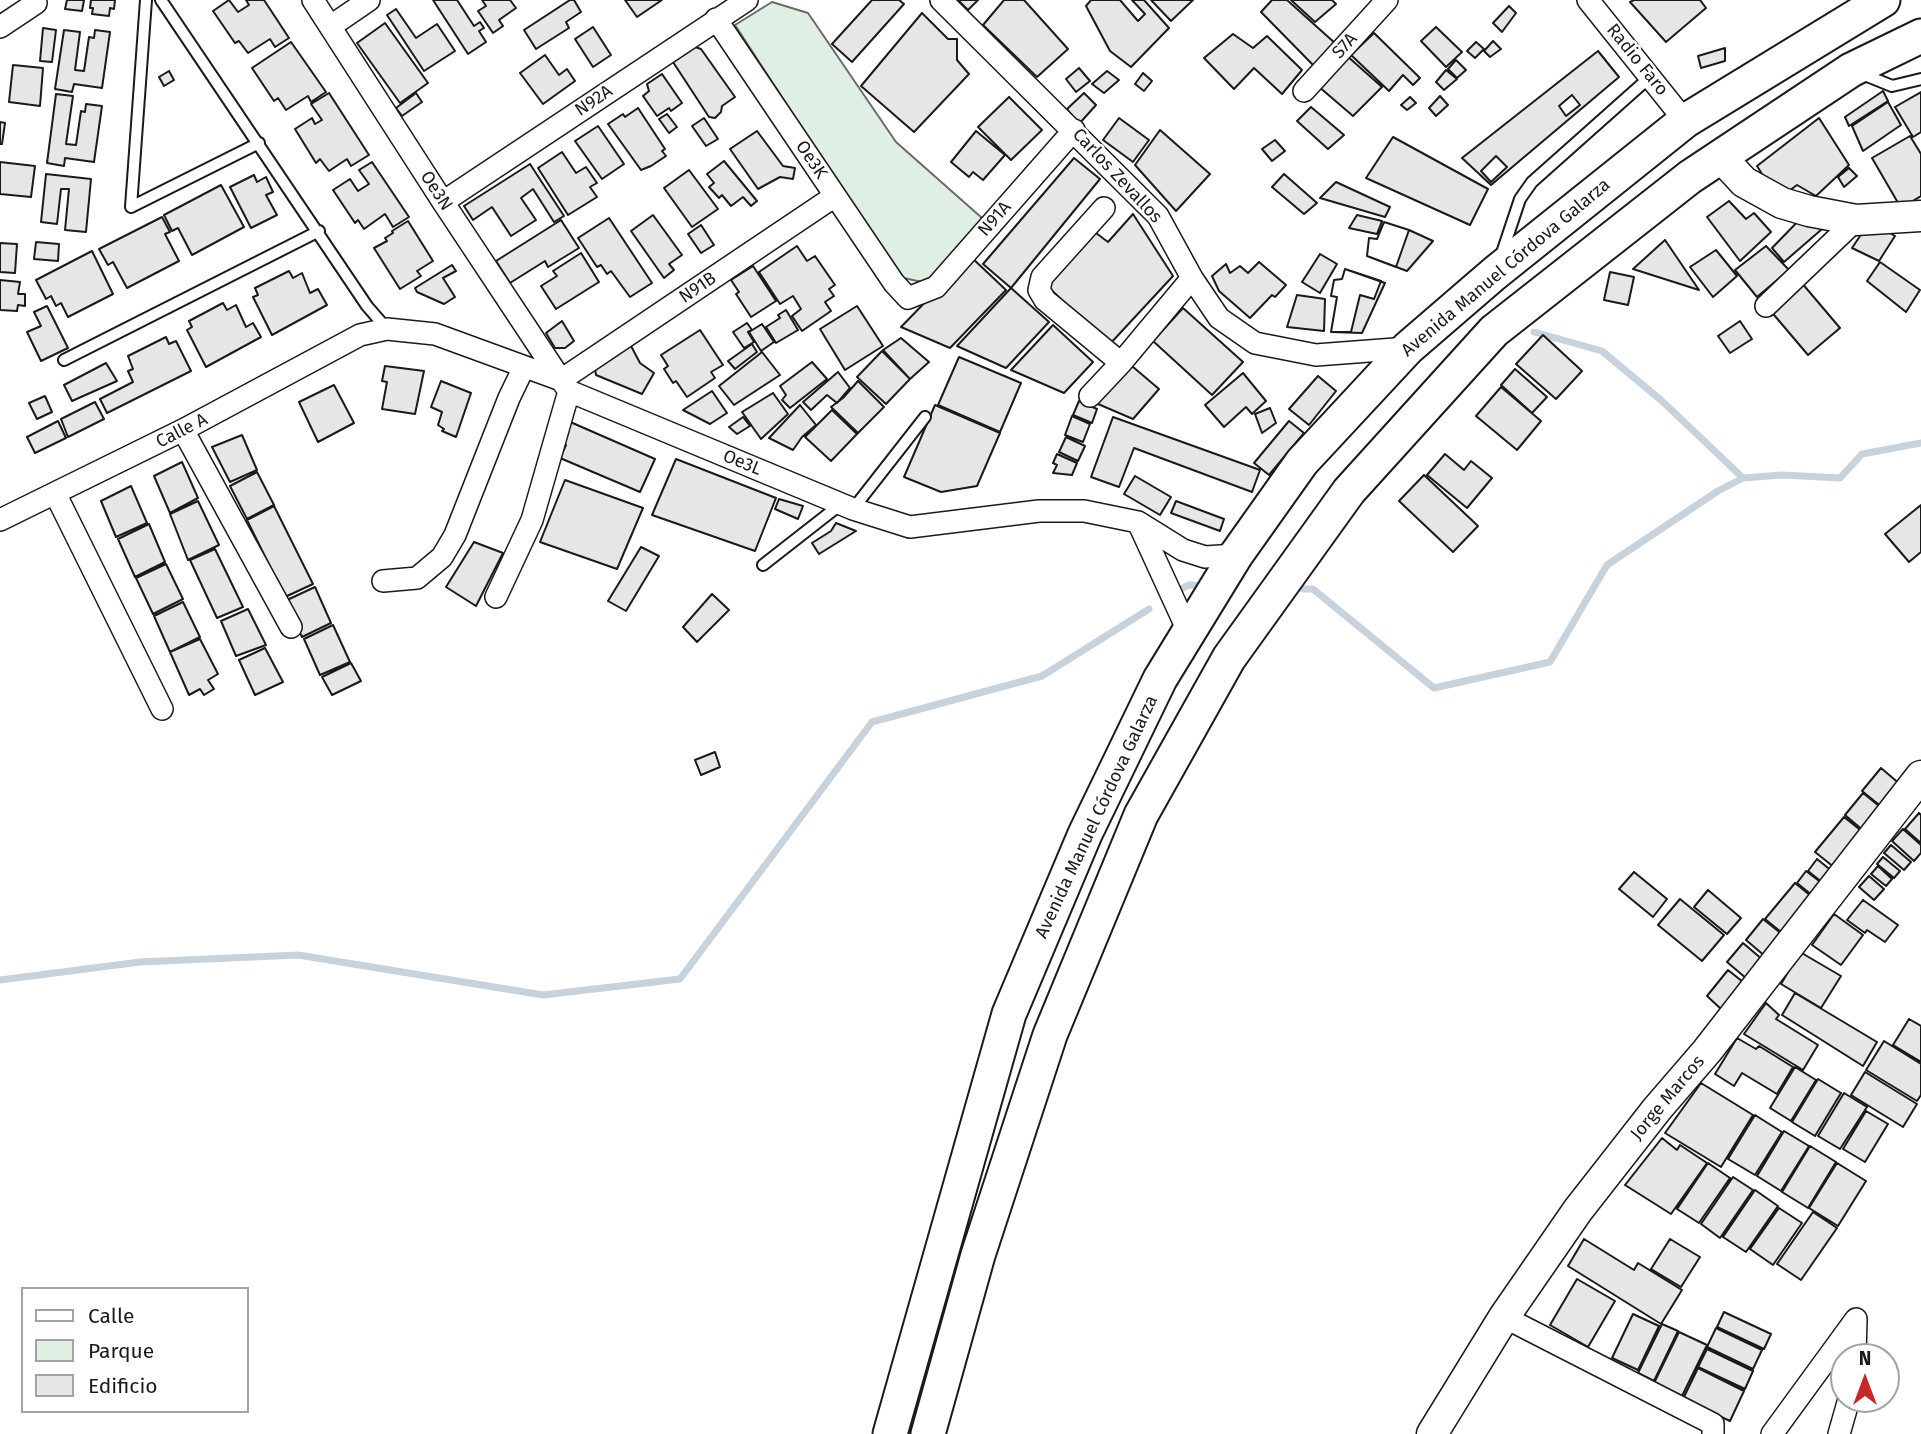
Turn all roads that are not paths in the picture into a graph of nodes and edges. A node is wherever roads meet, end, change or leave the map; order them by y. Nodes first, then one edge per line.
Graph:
1 (146, 0) edge
2 (162, 0) edge
3 (313, 0) edge
4 (369, 0) edge
5 (747, 0) edge
6 (941, 0) edge
7 (1387, 0) edge
8 (1883, 0) edge
9 (1593, 2) edge
10 (36, 3) dead end
11 (716, 19) junction
12 (331, 26) junction
13 (0, 27) edge
14 (1921, 36) edge
15 (1851, 70) junction
16 (1650, 77) junction
17 (1921, 79) edge
18 (1304, 91) dead end
19 (1685, 121) junction
20 (1074, 130) junction
21 (259, 143) junction
22 (1720, 156) junction
23 (835, 196) junction
24 (443, 202) junction
25 (1104, 208) dead end
26 (1921, 216) edge
27 (1856, 220) junction
28 (319, 231) junction
29 (1495, 273) junction
30 (1192, 278) junction
31 (908, 298) joint
32 (1766, 306) dead end
33 (387, 329) junction
34 (360, 335) joint
35 (1408, 348) junction
36 (64, 360) dead end
37 (1121, 363) junction
38 (524, 367) junction
39 (565, 386) junction
40 (1090, 396) dead end
41 (925, 418) dead end
42 (183, 430) junction
43 (55, 495) junction
44 (847, 506) junction
45 (0, 520) edge
46 (1139, 522) junction
47 (1236, 555) junction
48 (763, 565) dead end
49 (383, 581) dead end
50 (496, 597) dead end
51 (291, 626) dead end
52 (1189, 633) junction
53 (162, 709) dead end
54 (1921, 776) edge
55 (1504, 1317) junction
56 (1839, 1343) edge
57 (1855, 1343) edge
58 (1830, 1355) edge
59 (1845, 1413) edge
60 (890, 1434) edge
61 (928, 1434) edge
62 (1432, 1434) edge
63 (1713, 1434) edge
64 (1772, 1434) edge
65 (1839, 1434) edge

1 - 21 lane
2 - 21 lane
3 - 12 street, Oe3N
4 - 12 street
5 - 11 street, N92A
6 - 20 street, Carlos Zevallos
7 - 18 street, S7A
8 - 19 main road, Avenida Manuel Córdova Galarza
9 - 16 street, Radio Faro
10 - 13 street
11 - 23 street, Oe3K
11 - 24 street, N92A
12 - 24 street, Oe3N
14 - 15 main road
15 - 17 lane
15 - 22 main road
16 - 19 street, Radio Faro
16 - 29 lane
19 - 29 main road, Avenida Manuel Córdova Galarza
20 - 30 street, Carlos Zevallos
20 - 31 street, N91A
21 - 28 lane
22 - 27 main road
22 - 61 main road
23 - 31 street, Oe3K
23 - 39 street, N91B
24 - 39 street, Oe3N
25 - 37 street
26 - 27 main road
27 - 32 street
28 - 33 lane
28 - 36 lane
29 - 35 main road, Avenida Manuel Córdova Galarza
30 - 35 street, Carlos Zevallos
30 - 37 street
33 - 34 street, Oe3L
33 - 38 street, Oe3L
34 - 42 street, Calle A
35 - 47 main road, Avenida Manuel Córdova Galarza
37 - 40 street
38 - 39 street, Oe3L
38 - 49 street
39 - 44 street, Oe3L
39 - 50 street
41 - 44 lane
42 - 43 street, Calle A
42 - 51 street
43 - 45 street, Calle A
43 - 53 street
44 - 46 street, Oe3L
44 - 48 lane
46 - 47 street, Oe3L
46 - 52 street
47 - 52 main road, Avenida Manuel Córdova Galarza
52 - 60 main road, Avenida Manuel Córdova Galarza
54 - 55 main road, Jorge Marcos
55 - 62 main road, Jorge Marcos
55 - 63 street
56 - 57 street
58 - 64 street
59 - 65 street

